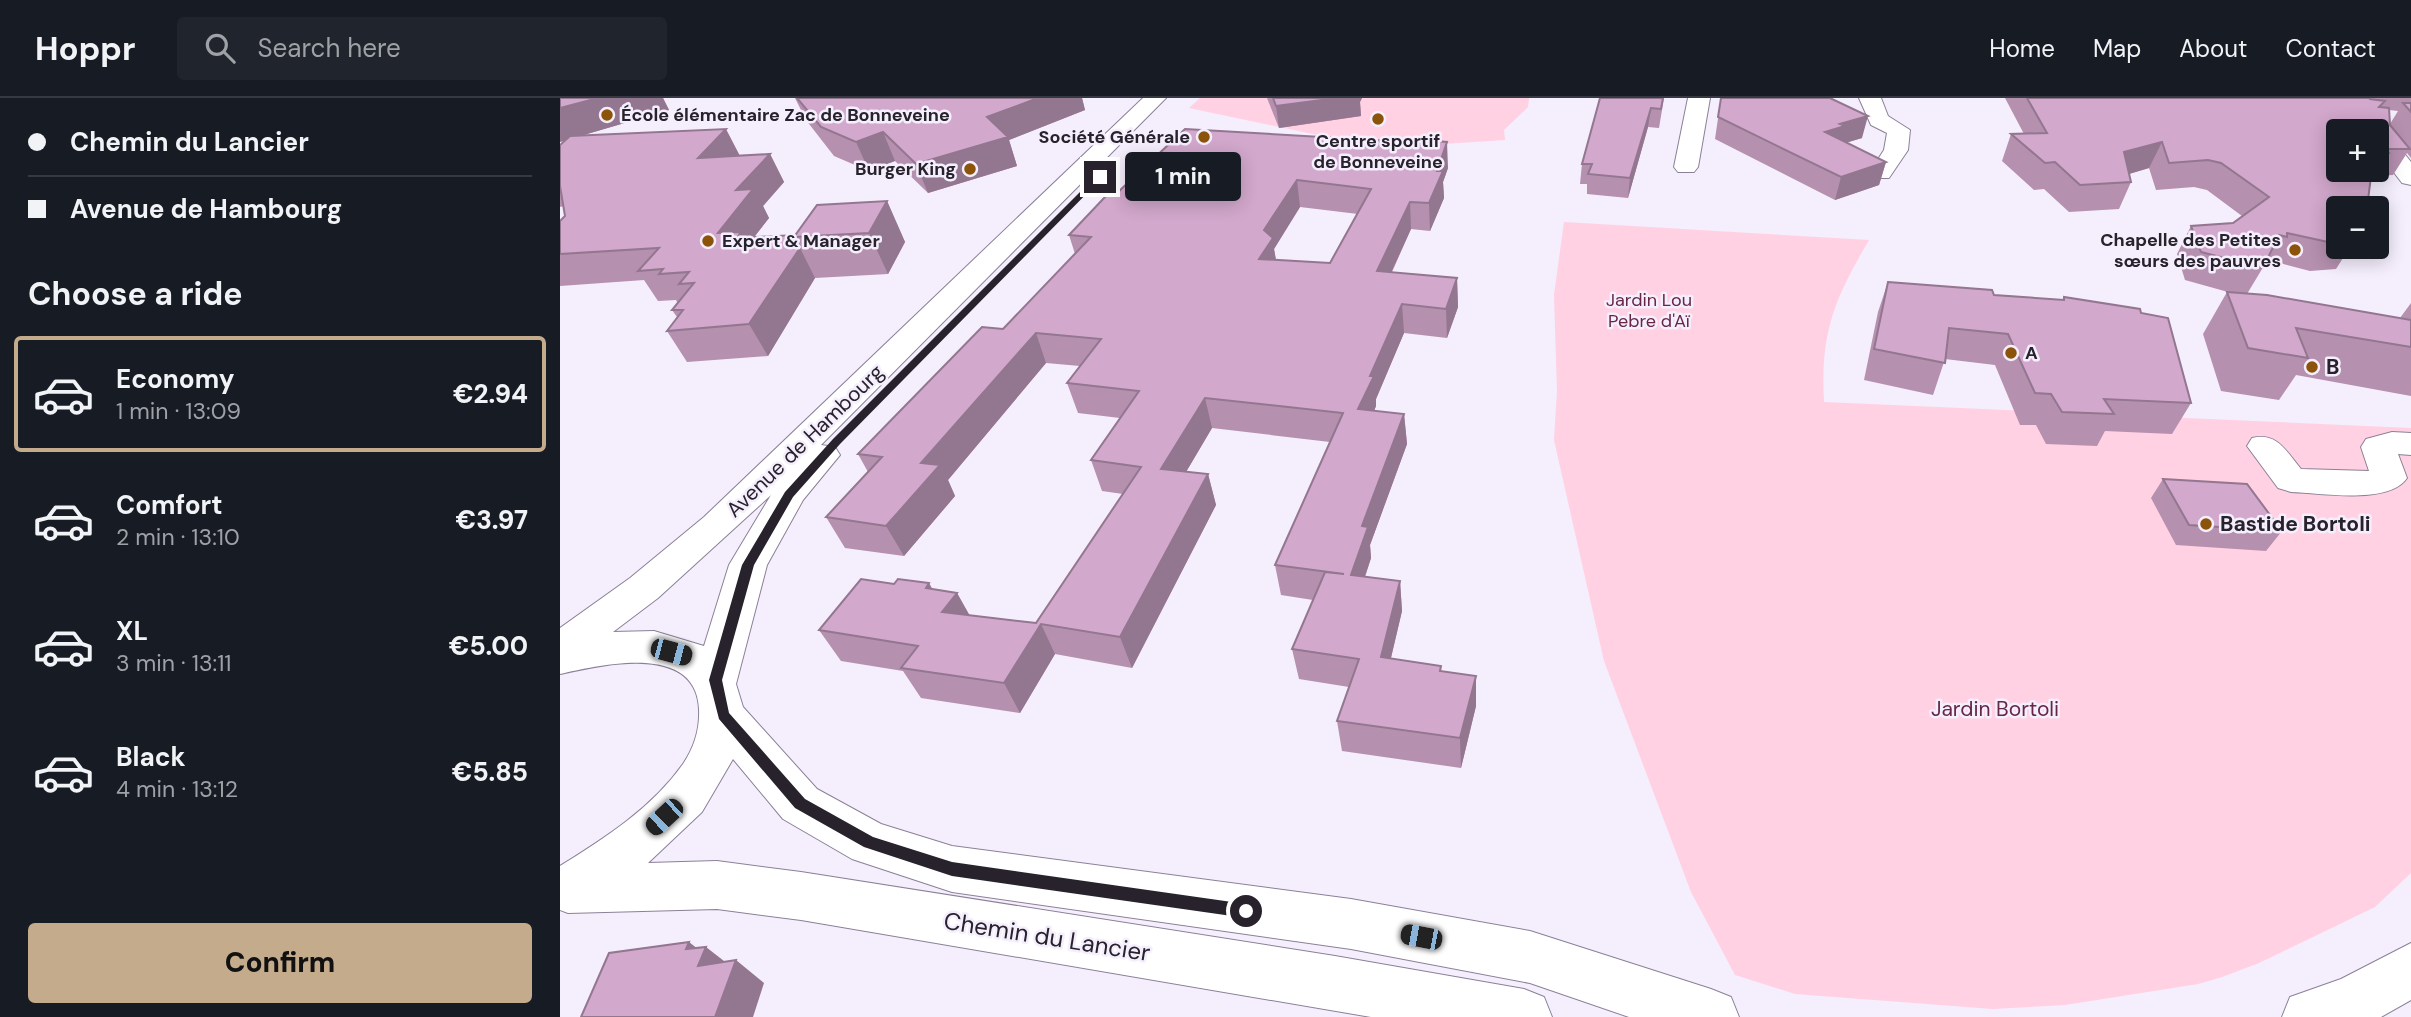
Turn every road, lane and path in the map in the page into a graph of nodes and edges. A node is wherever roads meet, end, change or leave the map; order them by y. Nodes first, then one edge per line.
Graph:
1 (1142, 98) edge
2 (1155, 98) edge
3 (1173, 98) edge
4 (1182, 98) edge
5 (1699, 98) edge
6 (1870, 98) edge
7 (2399, 120) dead end
8 (2389, 130) edge
9 (1149, 132) junction
10 (1115, 136) junction
11 (2389, 145) edge
12 (1686, 167) dead end
13 (1881, 173) edge
14 (2411, 178) edge
15 (2411, 444) edge
16 (2264, 446) dead end
17 (560, 650) edge
18 (560, 658) edge
19 (720, 697) junction
20 (564, 890) edge
21 (2411, 970) edge
22 (1524, 1017) edge
23 (1711, 1017) edge
24 (2311, 1017) edge

1 - 10 street
2 - 10 street, Avenue de Hambourg
3 - 9 street
4 - 9 street, Avenue de Hambourg
5 - 12 street
6 - 13 street
7 - 8 street
9 - 19 street, Avenue de Hambourg
10 - 17 street, Avenue de Hambourg
11 - 14 street
15 - 16 street
18 - 19 street
19 - 20 street, Avenue de Hambourg
19 - 23 street
20 - 22 street, Chemin du Lancier
21 - 24 street

